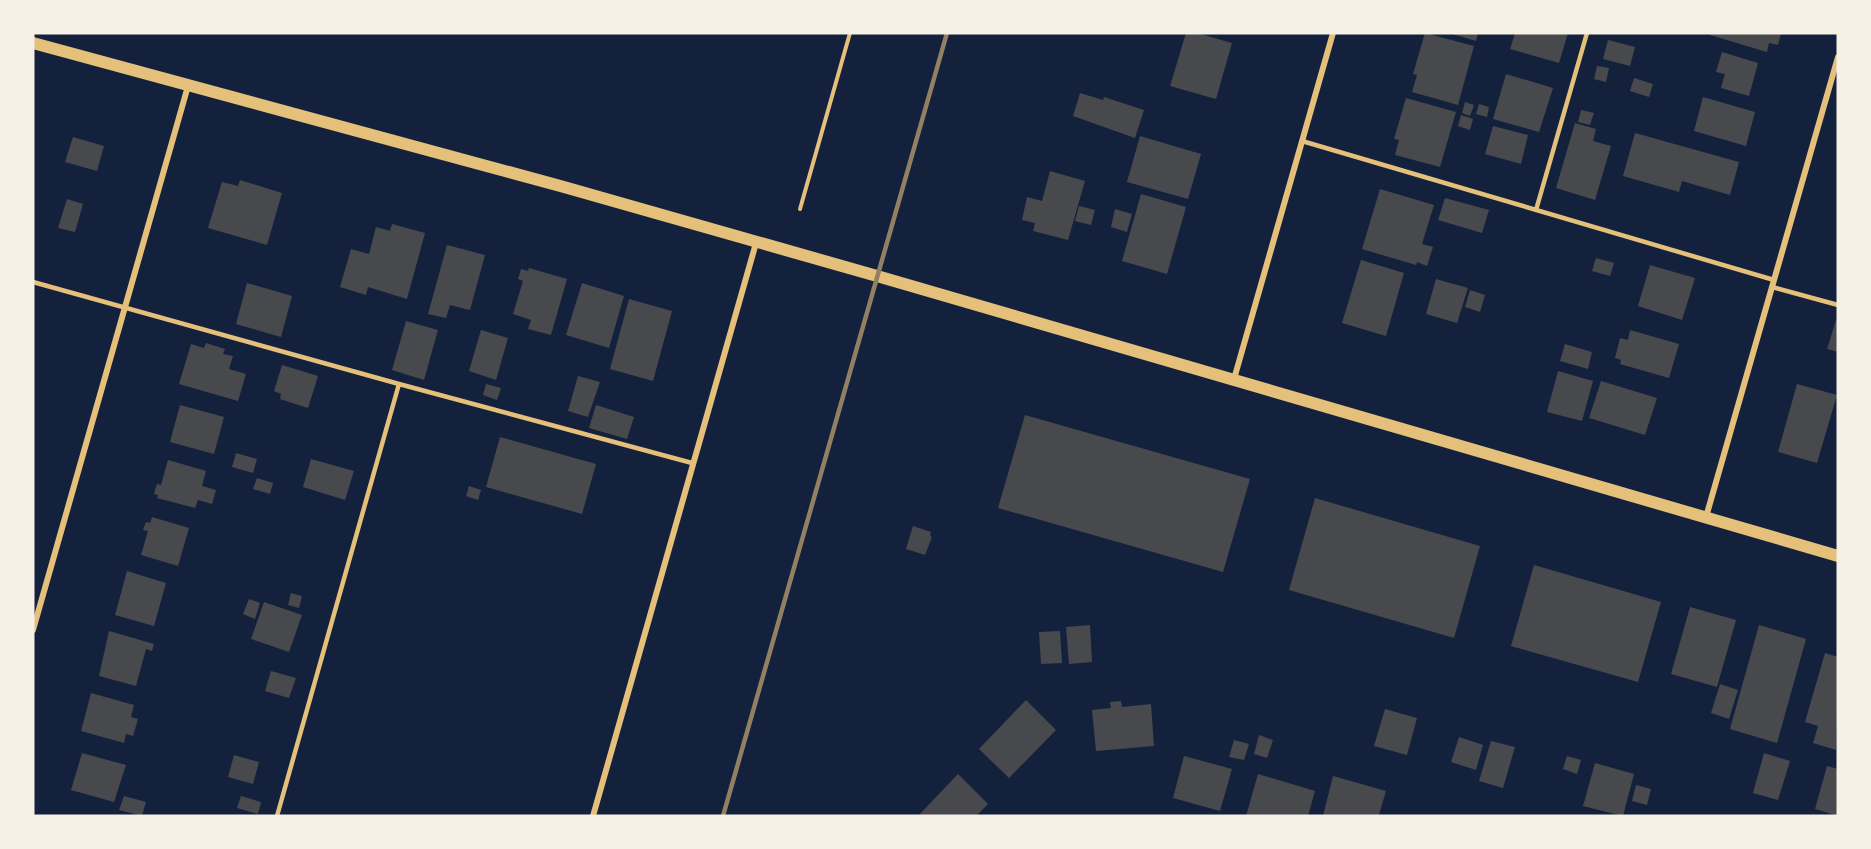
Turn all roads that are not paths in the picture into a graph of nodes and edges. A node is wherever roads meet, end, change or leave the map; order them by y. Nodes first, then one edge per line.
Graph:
1 (1333, 33) edge
2 (1587, 33) edge
3 (33, 44) edge
4 (1838, 57) edge
5 (188, 86) junction
6 (1302, 141) junction
7 (1536, 210) junction
8 (756, 243) junction
9 (33, 282) edge
10 (1773, 283) junction
11 (1838, 305) edge
12 (125, 309) junction
13 (1234, 380) junction
14 (399, 384) junction
15 (693, 463) junction
16 (1706, 517) junction
17 (1838, 556) edge
18 (33, 630) edge
19 (277, 816) edge
20 (593, 816) edge

1 - 6 street
2 - 7 lane
3 - 5 main road
4 - 10 street
5 - 8 main road
5 - 12 street
6 - 7 lane
6 - 13 street
7 - 10 lane
8 - 13 main road
8 - 15 street
9 - 12 lane
10 - 11 lane
10 - 16 street
12 - 14 lane
12 - 18 street
13 - 16 main road
14 - 15 lane
14 - 19 lane
15 - 20 street
16 - 17 main road

